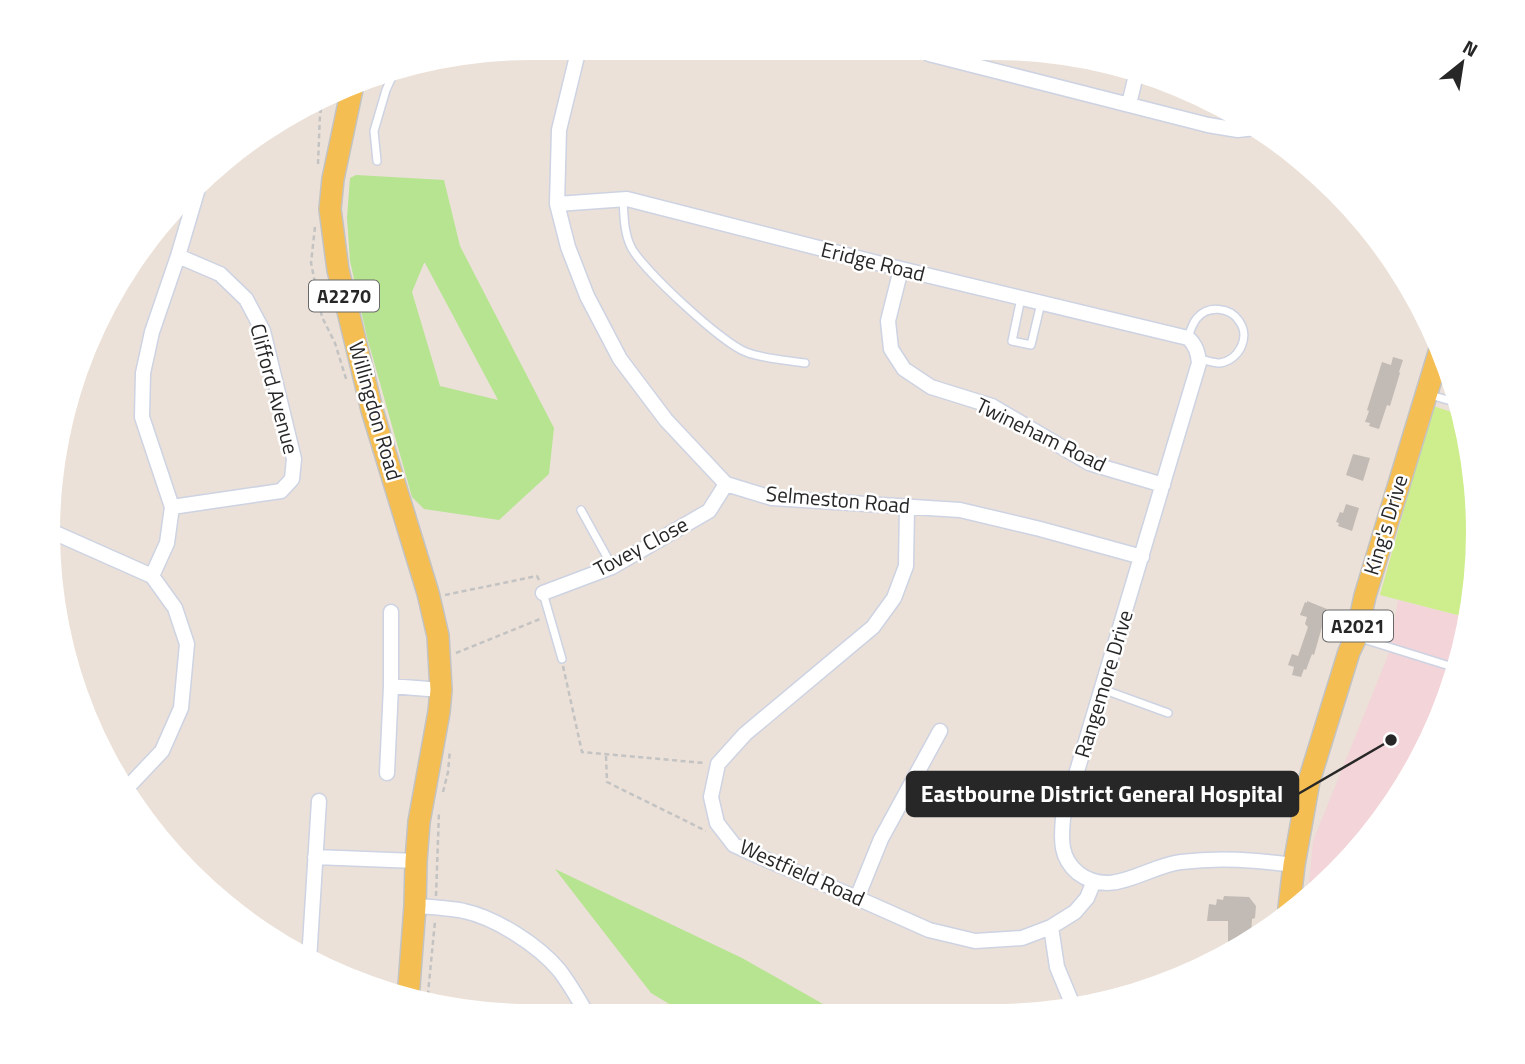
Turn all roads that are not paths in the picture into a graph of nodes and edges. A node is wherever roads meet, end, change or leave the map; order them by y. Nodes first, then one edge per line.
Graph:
1 (576, 60) edge
2 (953, 60) edge
3 (390, 82) edge
4 (1134, 82) edge
5 (351, 95) edge
6 (1129, 104) junction
7 (1240, 130) edge
8 (377, 161) dead end
9 (623, 200) junction
10 (194, 202) edge
11 (557, 204) junction
12 (178, 256) junction
13 (901, 269) junction
14 (1021, 298) junction
15 (1041, 303) junction
16 (1188, 338) junction
17 (1199, 359) junction
18 (805, 363) dead end
19 (1435, 365) edge
20 (1426, 394) junction
21 (1446, 400) edge
22 (726, 484) junction
23 (1163, 485) junction
24 (907, 506) junction
25 (172, 508) junction
26 (580, 510) dead end
27 (60, 535) edge
28 (1142, 557) junction
29 (612, 567) junction
30 (152, 576) junction
31 (543, 593) joint
32 (391, 612) dead end
33 (1356, 637) junction
34 (562, 659) road end
35 (1446, 665) edge
36 (391, 686) junction
37 (1102, 689) junction
38 (441, 690) junction
39 (1168, 713) dead end
40 (940, 731) dead end
41 (387, 773) dead end
42 (132, 783) edge
43 (319, 801) dead end
44 (315, 858) junction
45 (416, 861) junction
46 (1294, 865) junction
47 (1094, 881) junction
48 (857, 898) junction
49 (1290, 900) edge
50 (425, 907) junction
51 (1051, 927) junction
52 (310, 949) edge
53 (410, 988) edge
54 (1070, 998) edge
55 (581, 1004) edge

1 - 11 street, Selmeston Road
2 - 6 street
3 - 8 lane
4 - 6 street
5 - 38 main road, Willingdon Road / A2270
6 - 7 street
9 - 11 street, Eridge Road
9 - 13 street, Eridge Road
9 - 18 lane
10 - 12 street
11 - 22 street, Selmeston Road
12 - 25 street
12 - 25 street, Clifford Avenue
13 - 14 street, Eridge Road
13 - 23 street, Twineham Road
14 - 15 street, Eridge Road
14 - 15 lane
15 - 16 street, Eridge Road
16 - 17 street
16 - 17 lane
17 - 23 street, Rangemore Drive
19 - 20 main road, King's Drive / A2021
20 - 21 lane
20 - 33 main road, King's Drive / A2021
22 - 24 street, Selmeston Road
22 - 29 street, Tovey Close
23 - 28 street, Rangemore Drive
24 - 28 street, Selmeston Road
24 - 48 street, Westfield Road
25 - 30 street
26 - 29 lane
27 - 30 street
28 - 37 street, Rangemore Drive
29 - 31 street, Tovey Close
30 - 42 street
31 - 34 lane
32 - 36 street
33 - 35 lane
33 - 46 main road, King's Drive / A2021
36 - 38 street
36 - 41 street
37 - 39 lane
37 - 47 street, Rangemore Drive
38 - 45 main road, Willingdon Road / A2270
40 - 48 street
43 - 44 street
44 - 45 street
44 - 52 street
45 - 50 main road, Willingdon Road / A2270
46 - 47 street
46 - 49 main road, King's Drive / A2021
47 - 51 street, Westfield Road
48 - 51 street, Westfield Road
50 - 53 main road, Willingdon Road / A2270
50 - 55 street
51 - 54 street

